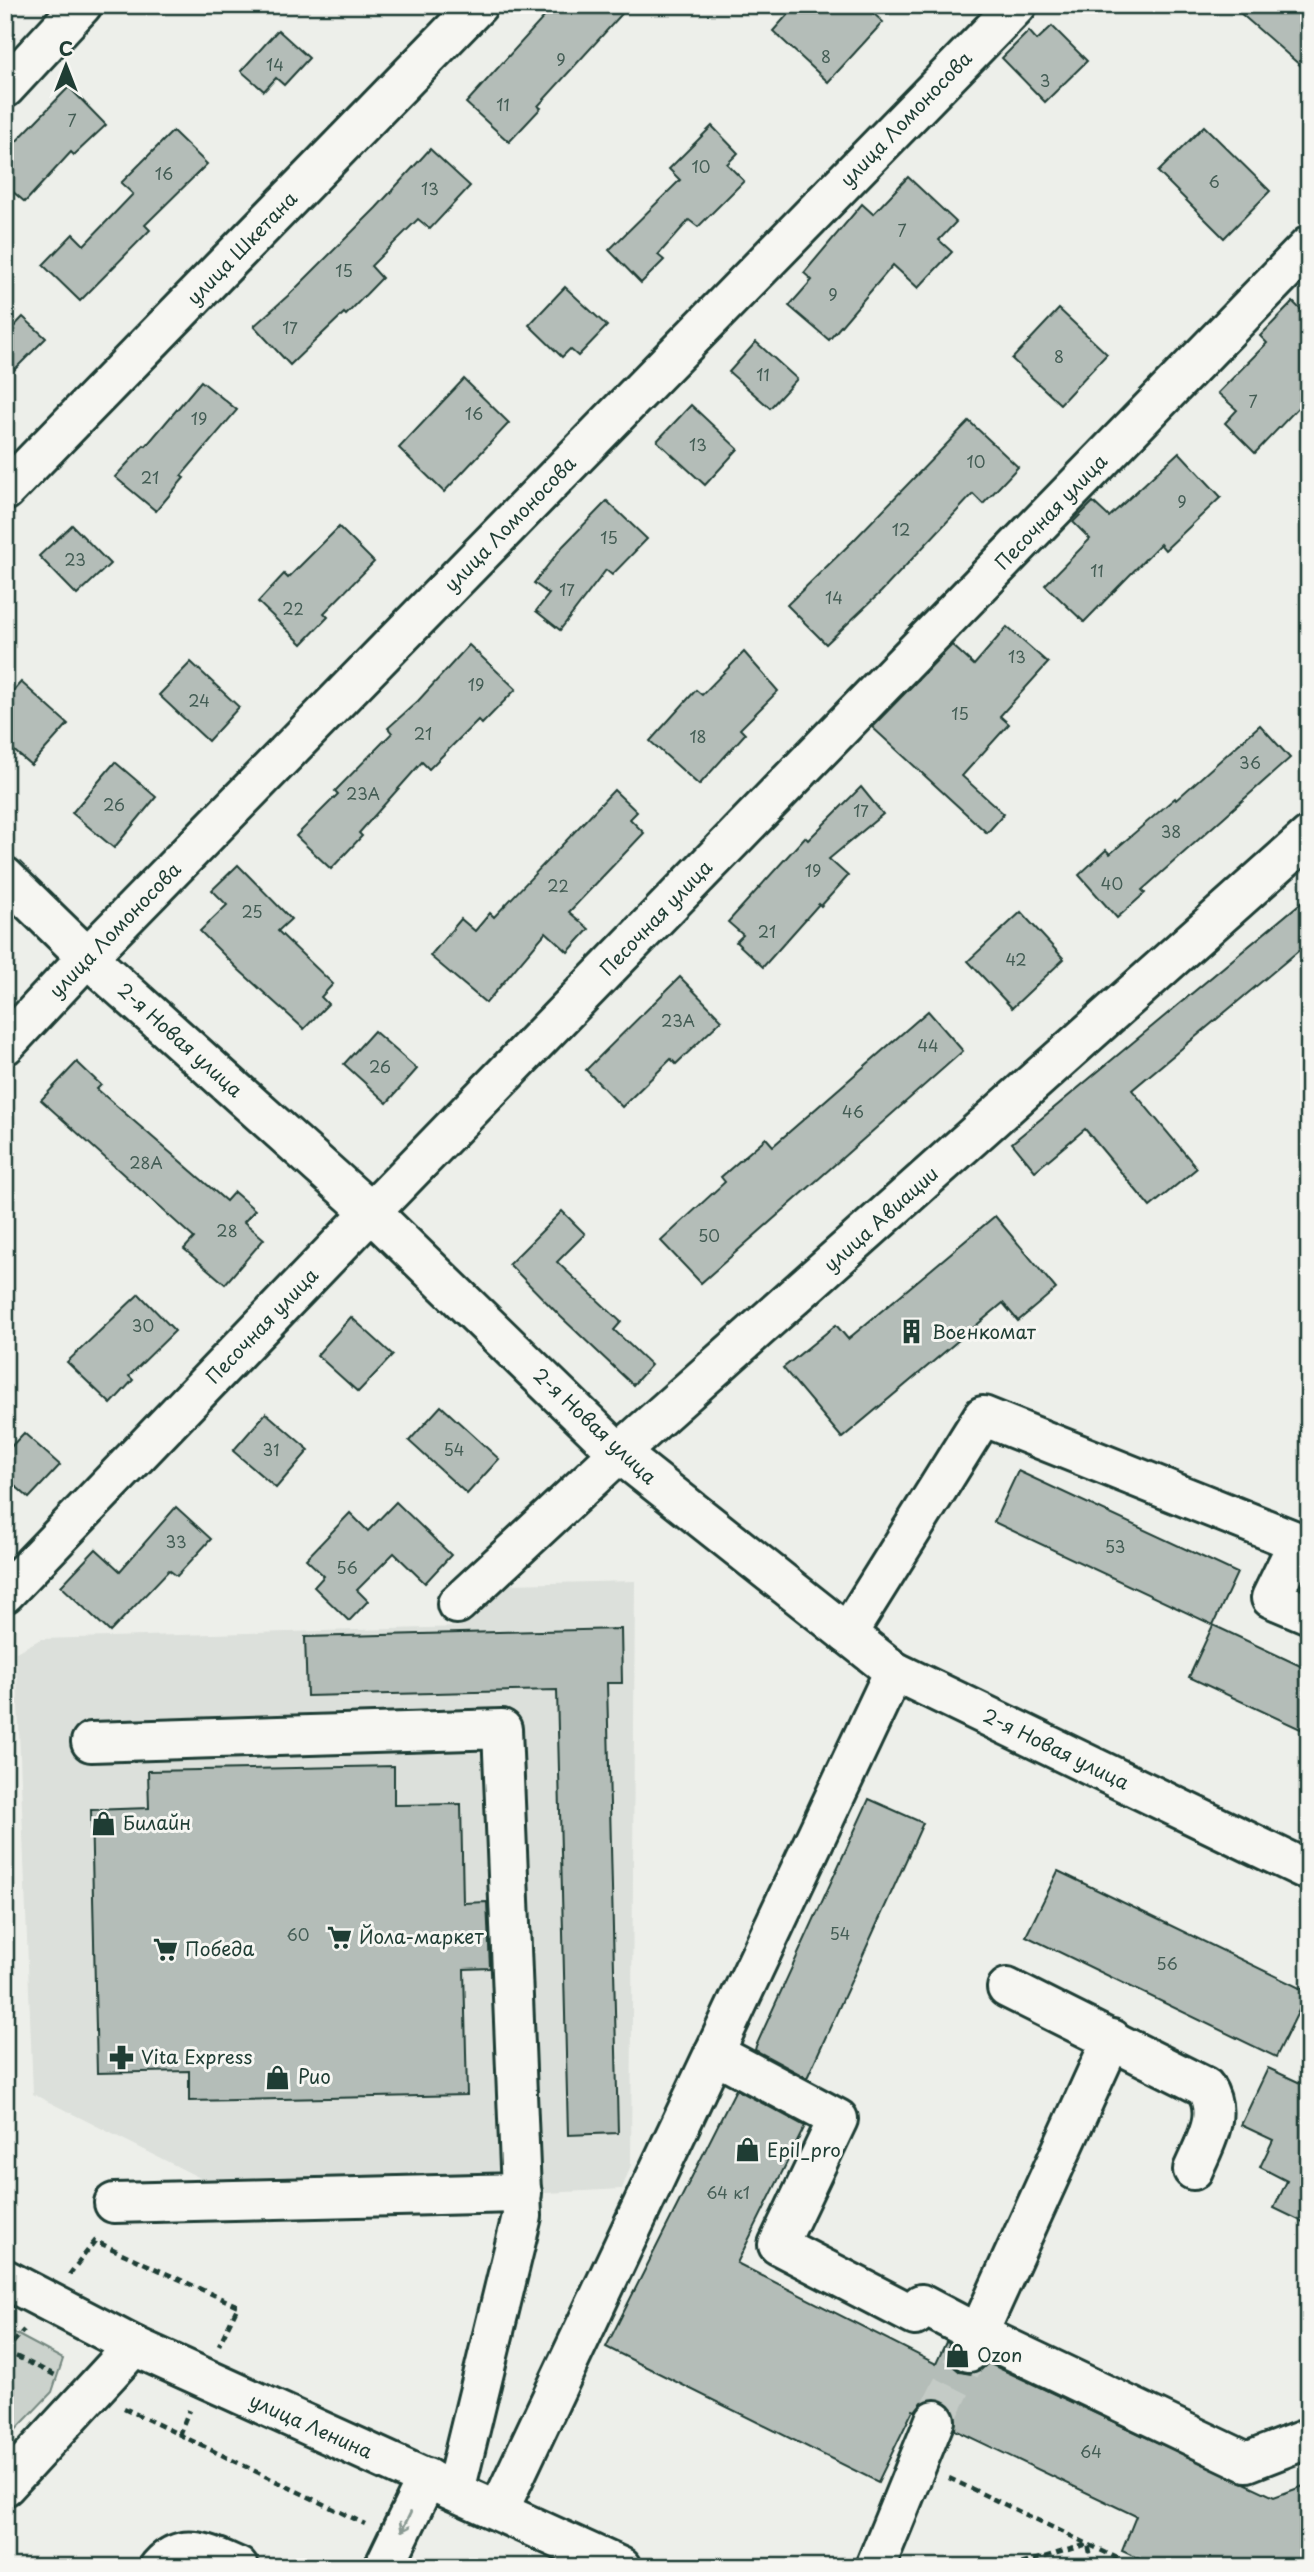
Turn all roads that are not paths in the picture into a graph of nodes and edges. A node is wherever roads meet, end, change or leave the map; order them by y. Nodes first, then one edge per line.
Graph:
1 (82, 5) edge
2 (478, 5) edge
3 (1017, 5) edge
4 (5, 88) edge
5 (1309, 246) edge
6 (5, 491) edge
7 (1309, 836) edge
8 (5, 877) edge
9 (88, 957) junction
10 (5, 1045) edge
11 (371, 1212) junction
12 (619, 1454) junction
13 (5, 1593) edge
14 (457, 1604) dead end
15 (1309, 1614) edge
16 (847, 1634) junction
17 (894, 1671) junction
18 (91, 1742) dead end
19 (1309, 1871) edge
20 (1007, 1989) dead end
21 (1112, 2039) junction
22 (714, 2053) junction
23 (1192, 2169) dead end
24 (522, 2193) junction
25 (114, 2203) dead end
26 (5, 2279) edge
27 (974, 2343) junction
28 (134, 2346) junction
29 (935, 2420) tunnel mouth
30 (1309, 2438) edge
31 (441, 2484) junction
32 (5, 2486) edge
33 (499, 2511) junction
34 (391, 2553) edge
35 (159, 2567) edge
36 (238, 2567) edge
37 (621, 2567) edge
38 (875, 2567) edge

1 - 4 street
2 - 6 street, улица Шкетана
3 - 9 street, улица Ломоносова
5 - 11 street, Песочная улица
7 - 12 street, улица Авиации
8 - 9 street, 2-я Новая улица
9 - 10 street, улица Ломоносова
9 - 11 street, 2-я Новая улица
11 - 12 street, 2-я Новая улица
11 - 13 street, Песочная улица
12 - 14 street, улица Авиации
12 - 16 street, 2-я Новая улица
15 - 16 street
16 - 17 street, 2-я Новая улица
17 - 19 street, 2-я Новая улица
17 - 22 street
18 - 24 street
20 - 21 street
21 - 23 street
21 - 27 street
22 - 27 street
22 - 33 street
24 - 25 street
24 - 31 street
26 - 28 street, улица Ленина
27 - 30 street
28 - 31 street, улица Ленина
28 - 32 street
29 - 38 street
31 - 33 street, улица Ленина
31 -> 34 street
33 - 37 street, улица Ленина
35 - 36 street

